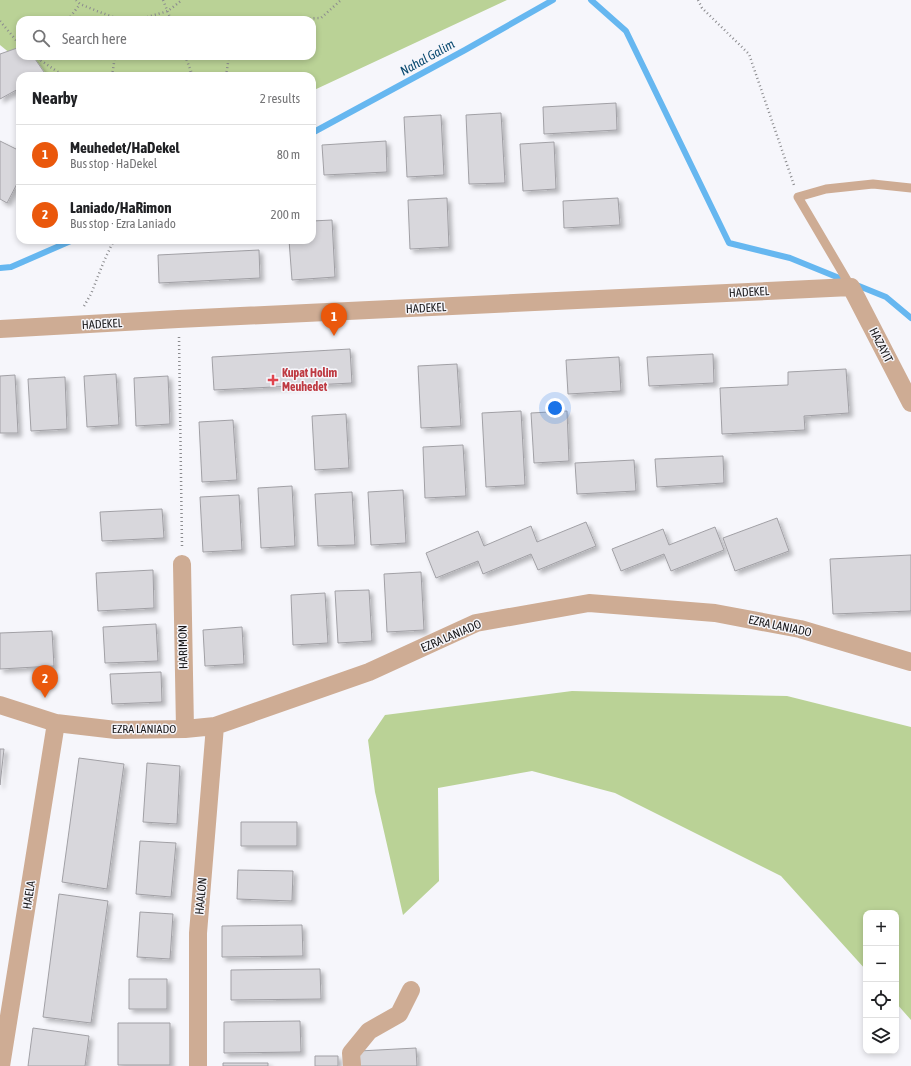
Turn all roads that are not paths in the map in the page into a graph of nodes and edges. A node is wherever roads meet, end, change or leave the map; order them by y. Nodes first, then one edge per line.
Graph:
1 (911, 188) edge
2 (851, 288) junction
3 (0, 329) edge
4 (911, 403) edge
5 (182, 564) road end
6 (911, 662) edge
7 (0, 705) edge
8 (56, 723) junction
9 (215, 726) junction
10 (185, 729) junction
11 (411, 990) dead end
12 (1, 1066) edge
13 (198, 1066) edge
14 (352, 1066) edge

1 - 2 lane
2 - 3 street, HADEKEL
2 - 4 street, HAZAYIT
5 - 10 street, HARIMON
6 - 9 street, EZRA LANIADO
7 - 8 street, EZRA LANIADO
8 - 10 street, EZRA LANIADO
8 - 12 street, HAELA
9 - 10 street, EZRA LANIADO
9 - 13 street, HAALON
11 - 14 street

